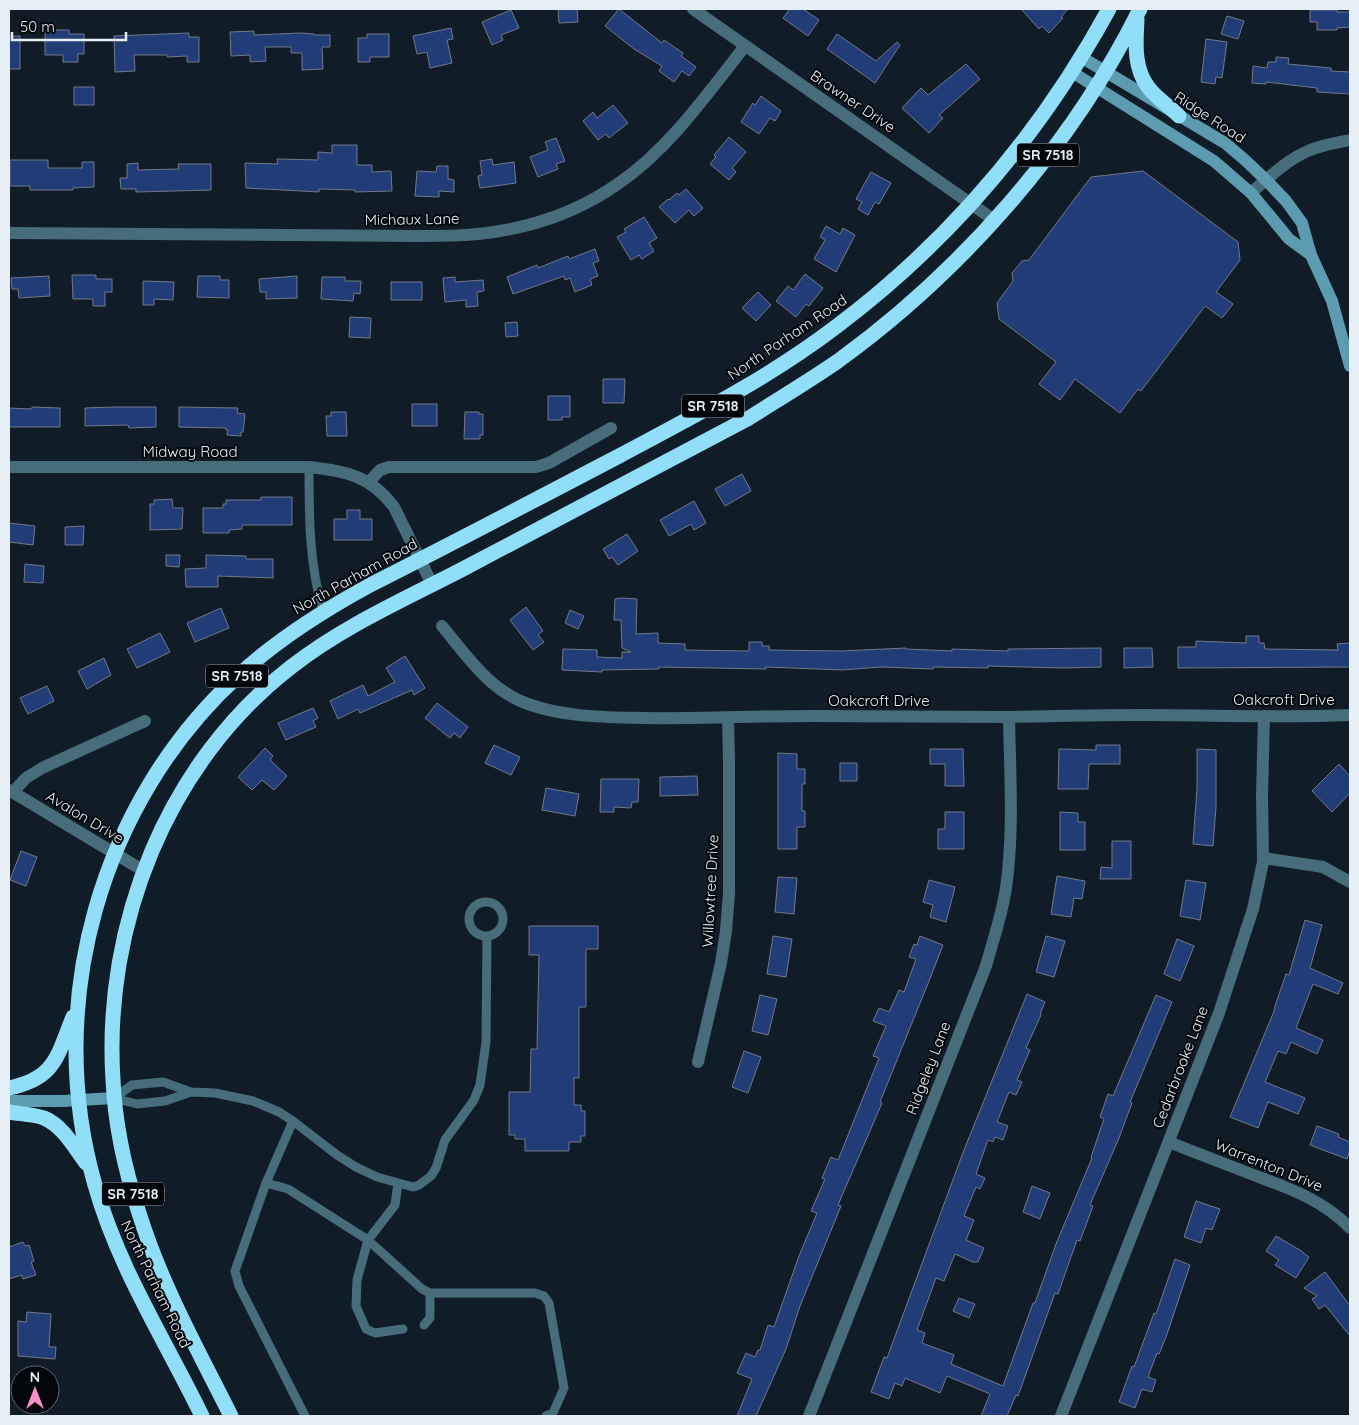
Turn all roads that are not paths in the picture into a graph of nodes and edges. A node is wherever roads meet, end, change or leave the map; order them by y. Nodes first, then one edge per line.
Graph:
1 (693, 9) edge
2 (1109, 9) edge
3 (1139, 12) edge
4 (746, 46) junction
5 (1081, 57) junction
6 (1072, 72) junction
7 (1104, 72) junction
8 (1095, 86) junction
9 (1180, 116) junction
10 (1350, 140) edge
11 (1266, 180) junction
12 (1251, 193) junction
13 (972, 204) junction
14 (994, 220) junction
15 (9, 233) edge
16 (1311, 256) junction
17 (1350, 366) edge
18 (611, 428) dead end
19 (9, 467) edge
20 (309, 467) junction
21 (369, 482) junction
22 (420, 560) junction
23 (432, 584) junction
24 (323, 612) junction
25 (442, 626) dead end
26 (1350, 715) edge
27 (1264, 716) junction
28 (1009, 717) junction
29 (728, 718) junction
30 (145, 721) dead end
31 (11, 791) edge
32 (114, 854) junction
33 (1263, 858) junction
34 (144, 871) junction
35 (1350, 882) edge
36 (487, 936) dead end
37 (77, 1006) junction
38 (698, 1062) dead end
39 (9, 1088) edge
40 (191, 1092) junction
41 (114, 1098) junction
42 (9, 1101) edge
43 (78, 1101) junction
44 (9, 1112) edge
45 (293, 1121) junction
46 (1169, 1142) junction
47 (90, 1169) junction
48 (266, 1183) junction
49 (398, 1183) junction
50 (1350, 1228) edge
51 (368, 1240) junction
52 (430, 1292) junction
53 (424, 1325) dead end
54 (403, 1329) dead end
55 (202, 1416) edge
56 (231, 1416) edge
57 (305, 1416) edge
58 (546, 1416) edge
59 (809, 1416) edge
60 (1061, 1416) edge

1 - 4 street, Brawner Drive
2 - 5 highway, North Parham Road / SR 7518
3 - 7 highway, North Parham Road / SR 7518
3 - 9 highway
4 - 13 street, Brawner Drive
4 - 15 street, Michaux Lane
5 - 6 highway, North Parham Road / SR 7518
5 - 7 street, Ridge Road
6 - 8 street, Ridge Road
6 - 13 highway, North Parham Road / SR 7518
7 - 8 highway, North Parham Road / SR 7518
7 - 9 street, Ridge Road
8 - 12 street, Ridge Road
8 - 14 highway, North Parham Road / SR 7518
9 - 11 street, Ridge Road
10 - 11 street
11 - 12 street
11 - 16 street, Ridge Road
12 - 16 street, Ridge Road
13 - 14 street, Brawner Drive
13 - 22 highway, North Parham Road / SR 7518
14 - 23 highway, North Parham Road / SR 7518
16 - 17 street, Ridge Road
18 - 21 street
19 - 20 street, Midway Road
20 - 21 street, Midway Road
20 - 24 lane
21 - 22 street, Midway Road
22 - 23 street, Midway Road
22 - 24 highway, North Parham Road / SR 7518
23 - 34 highway, North Parham Road / SR 7518
24 - 32 highway, North Parham Road / SR 7518
25 - 29 street, Oakcroft Drive
26 - 27 street, Oakcroft Drive
27 - 28 street, Oakcroft Drive
27 - 33 street, Cedarbrooke Lane
28 - 29 street, Oakcroft Drive
28 - 59 street, Ridgeley Lane
29 - 38 street, Willowtree Drive
30 - 31 street
31 - 32 street, Avalon Drive
32 - 34 street, Avalon Drive
32 - 37 highway, North Parham Road / SR 7518
33 - 35 street
33 - 46 street, Cedarbrooke Lane
34 - 41 highway, North Parham Road / SR 7518
36 - 49 lane
37 - 39 highway
37 - 43 highway, North Parham Road / SR 7518
40 - 41 lane
40 - 41 lane
40 - 45 lane
41 - 43 street
41 - 56 highway, North Parham Road / SR 7518
42 - 43 street
43 - 47 highway, North Parham Road / SR 7518
44 - 47 highway
45 - 48 lane
45 - 49 lane
46 - 50 street, Warrenton Drive
46 - 60 street, Cedarbrooke Lane
47 - 55 highway, North Parham Road / SR 7518
48 - 51 lane
48 - 57 lane
49 - 51 lane
51 - 52 lane
51 - 54 lane
52 - 53 lane
52 - 58 lane

